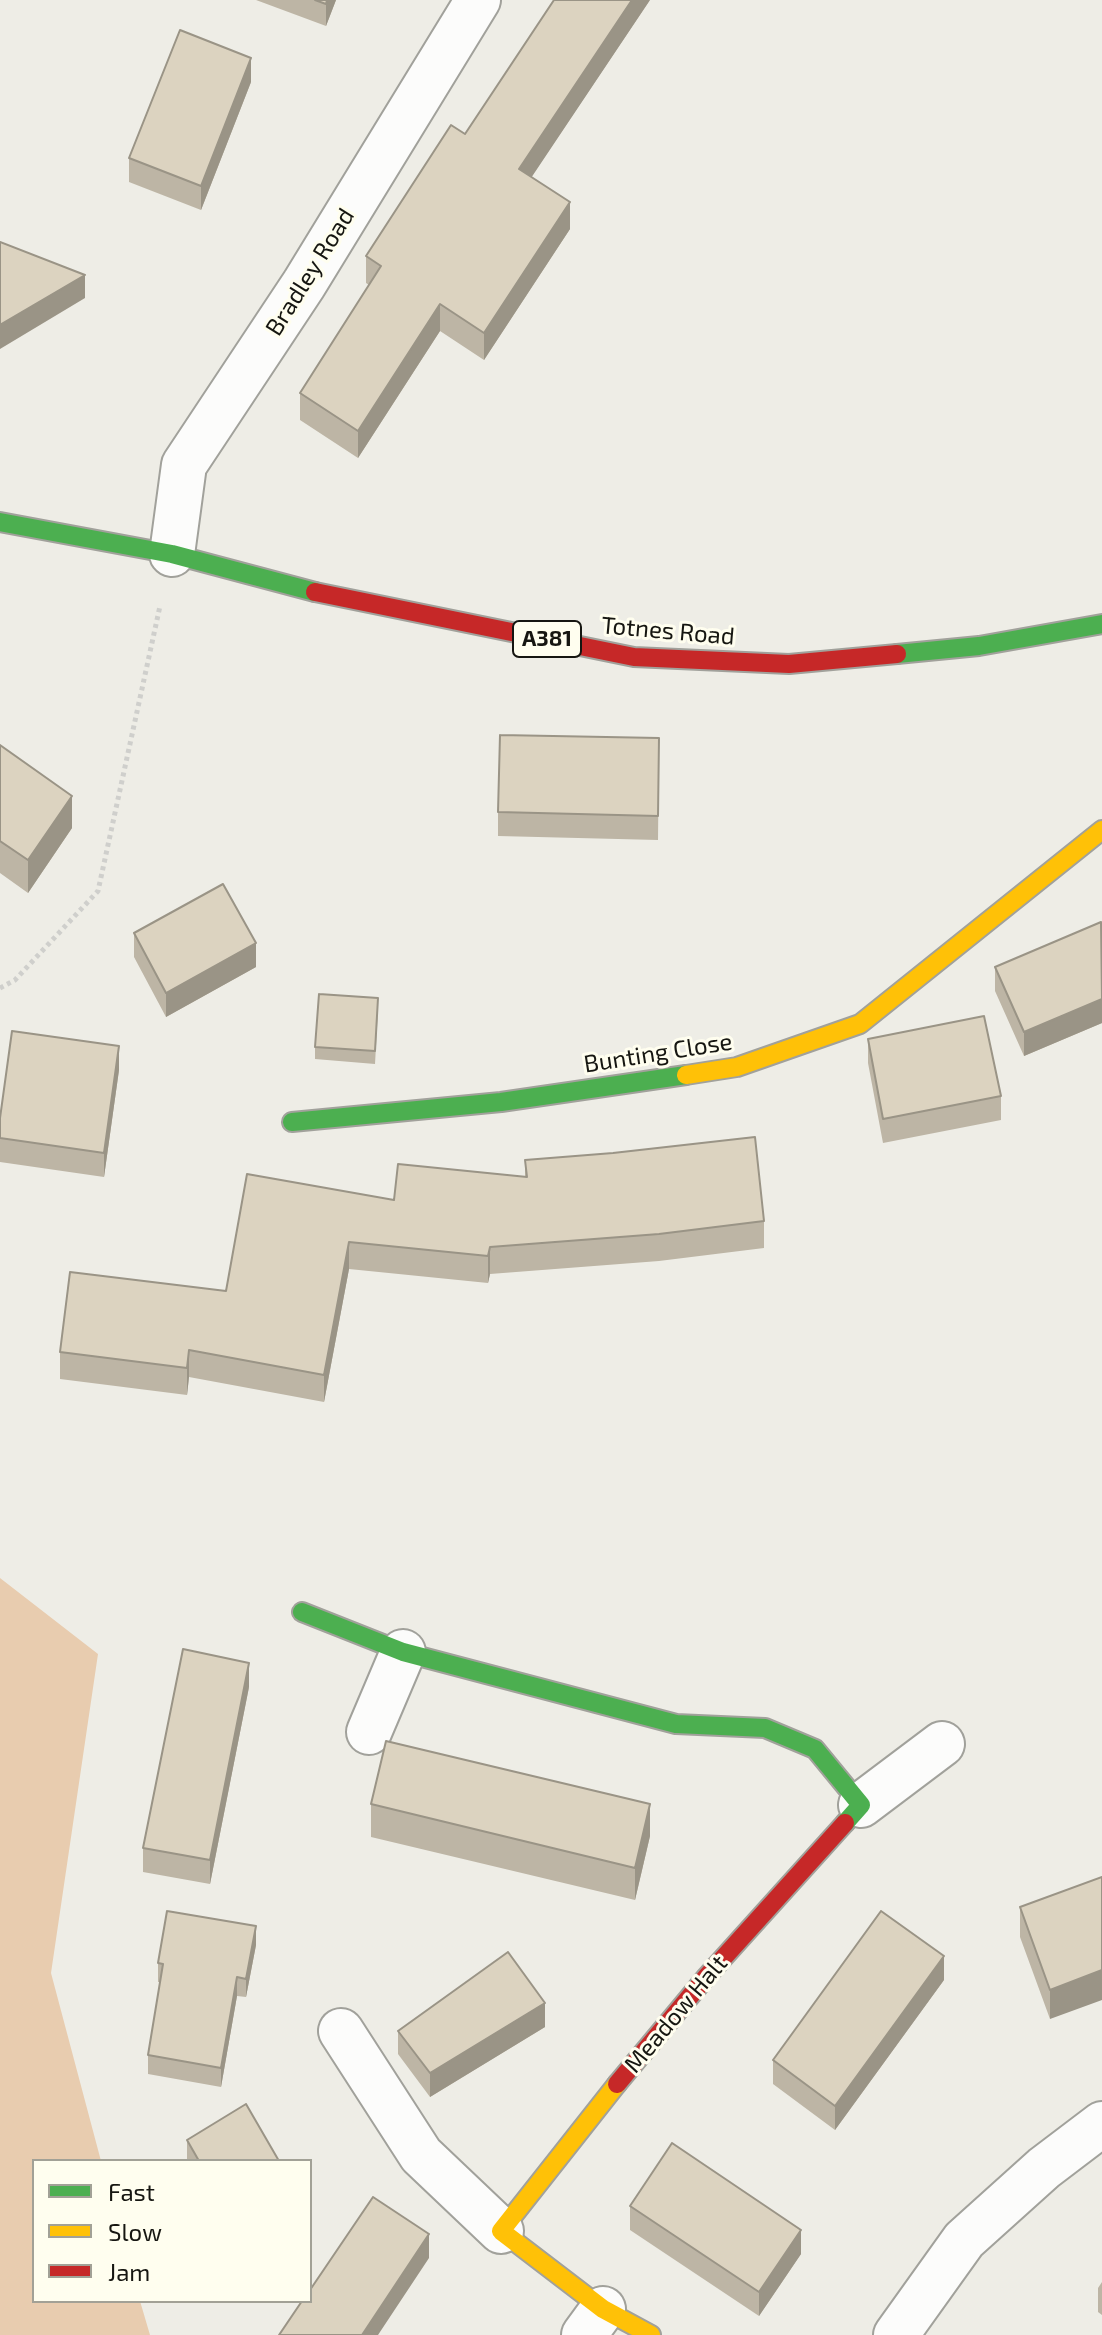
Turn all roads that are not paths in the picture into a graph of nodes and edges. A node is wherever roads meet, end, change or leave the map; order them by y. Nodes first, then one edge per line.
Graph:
1 (478, 0) edge
2 (0, 522) edge
3 (172, 554) junction
4 (1102, 624) edge
5 (1102, 830) edge
6 (292, 1122) dead end
7 (302, 1612) dead end
8 (403, 1652) junction
9 (369, 1732) dead end
10 (942, 1744) dead end
11 (861, 1805) junction
12 (341, 2031) dead end
13 (1102, 2124) edge
14 (501, 2231) junction
15 (594, 2322) edge
16 (651, 2335) edge
17 (896, 2335) edge

1 - 3 street, Bradley Road
2 - 3 street, Totnes Road / A381
3 - 4 street, Totnes Road / A381
5 - 6 street, Bunting Close
7 - 8 street
8 - 9 street
8 - 11 street
10 - 11 street, Meadow Halt
11 - 14 street, Meadow Halt
12 - 14 street
13 - 17 street
14 - 15 street
15 - 16 street

